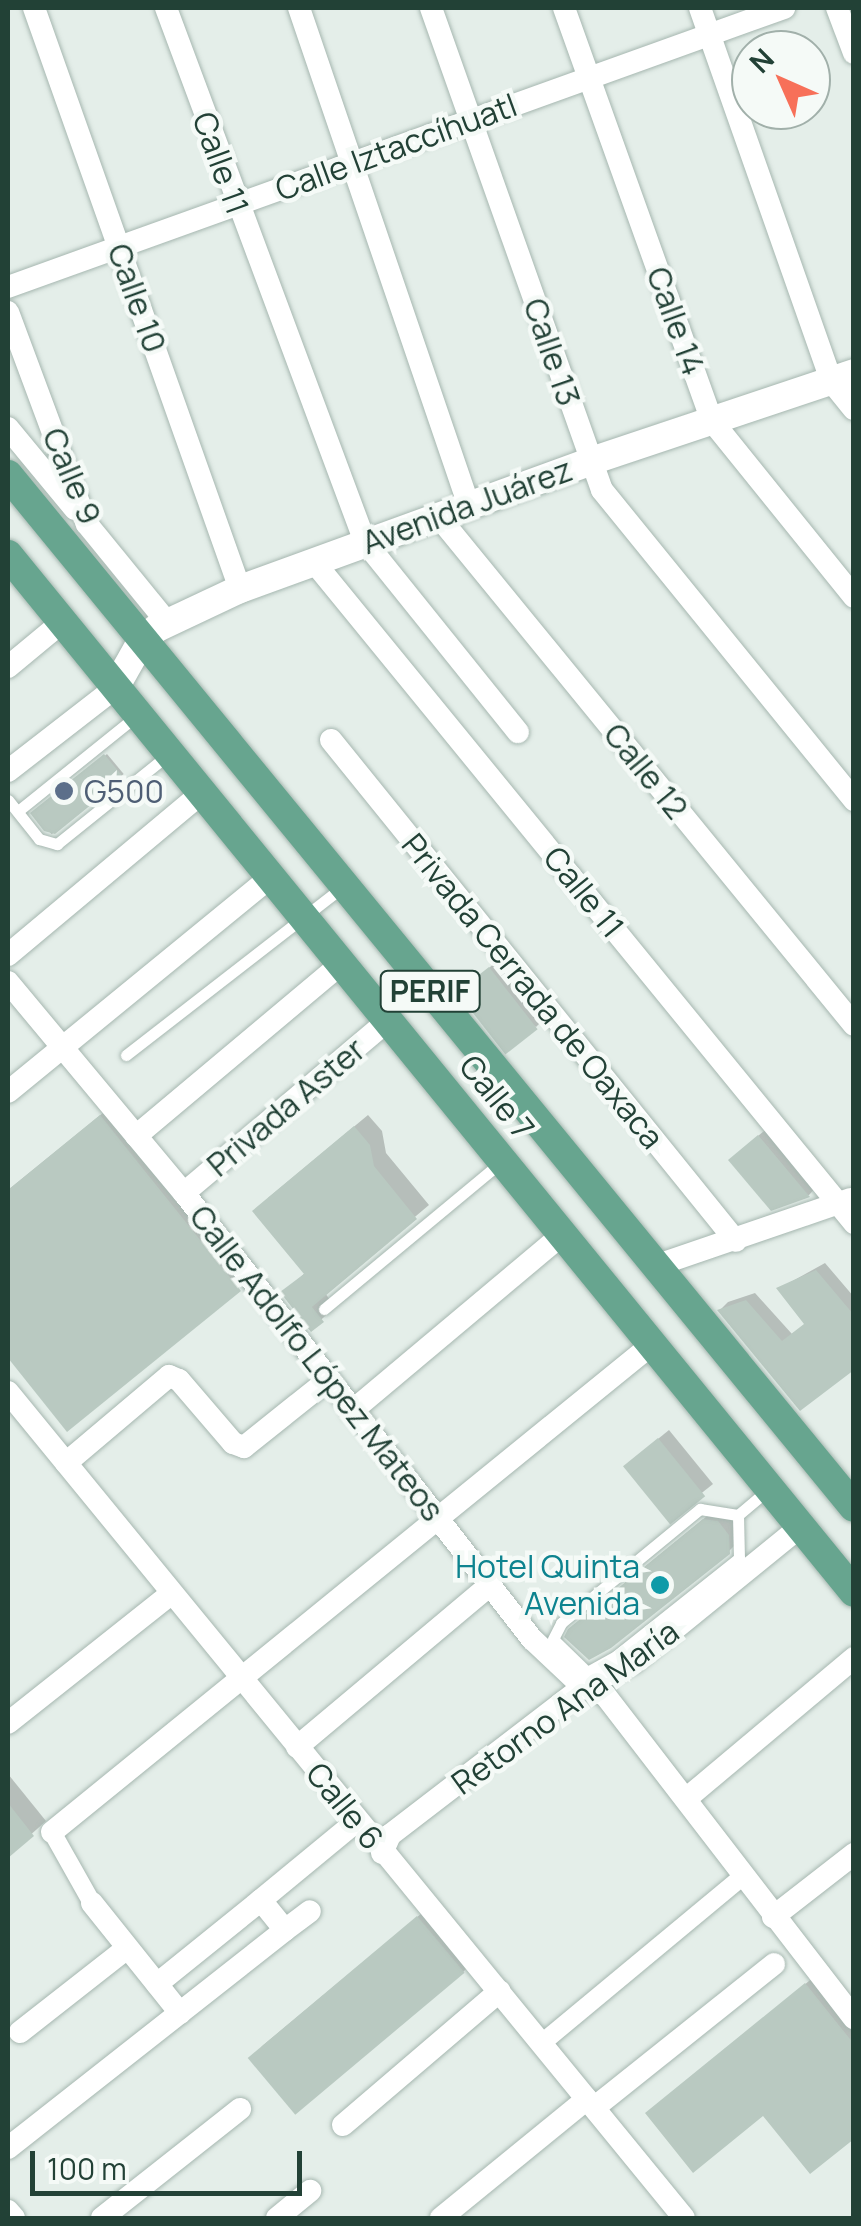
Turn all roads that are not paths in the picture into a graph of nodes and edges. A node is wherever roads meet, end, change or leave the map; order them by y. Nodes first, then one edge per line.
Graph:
1 (34, 8) edge
2 (166, 8) edge
3 (298, 8) edge
4 (431, 8) edge
5 (564, 8) edge
6 (700, 8) edge
7 (784, 8) edge
8 (836, 8) edge
9 (710, 36) junction
10 (854, 53) edge
11 (589, 78) junction
12 (471, 120) junction
13 (354, 162) junction
14 (236, 204) junction
15 (119, 248) junction
16 (8, 287) edge
17 (8, 312) edge
18 (842, 377) edge
19 (854, 409) edge
20 (712, 421) junction
21 (8, 428) edge
22 (591, 461) junction
23 (8, 475) edge
24 (469, 506) junction
25 (438, 516) junction
26 (87, 524) junction
27 (365, 542) junction
28 (8, 555) edge
29 (314, 562) junction
30 (240, 589) junction
31 (854, 598) edge
32 (61, 623) junction
33 (155, 631) junction
34 (8, 667) edge
35 (115, 688) junction
36 (137, 715) junction
37 (518, 732) dead end
38 (331, 740) dead end
39 (169, 754) junction
40 (8, 771) edge
41 (202, 793) junction
42 (8, 800) edge
43 (854, 800) edge
44 (18, 811) junction
45 (271, 877) junction
46 (344, 886) junction
47 (304, 917) junction
48 (8, 956) edge
49 (342, 963) junction
50 (8, 982) edge
51 (389, 1020) junction
52 (854, 1025) edge
53 (62, 1048) junction
54 (126, 1055) dead end
55 (8, 1092) edge
56 (136, 1136) junction
57 (504, 1160) junction
58 (184, 1193) junction
59 (846, 1200) edge
60 (854, 1222) edge
61 (562, 1235) junction
62 (736, 1241) junction
63 (655, 1266) junction
64 (324, 1309) dead end
65 (650, 1346) junction
66 (328, 1380) junction
67 (8, 1392) edge
68 (352, 1411) junction
69 (806, 1450) junction
70 (66, 1463) junction
71 (767, 1486) junction
72 (854, 1508) edge
73 (738, 1515) junction
74 (440, 1521) junction
75 (800, 1527) junction
76 (490, 1585) junction
77 (854, 1592) edge
78 (172, 1593) junction
79 (854, 1658) edge
80 (243, 1680) junction
81 (583, 1687) junction
82 (8, 1723) edge
83 (297, 1747) junction
84 (687, 1798) junction
85 (357, 1821) junction
86 (52, 1832) joint
87 (382, 1852) junction
88 (854, 1854) edge
89 (742, 1877) junction
90 (261, 1900) junction
91 (92, 1903) joint
92 (310, 1910) dead end
93 (773, 1917) junction
94 (285, 1930) junction
95 (128, 1948) junction
96 (774, 1964) dead end
97 (157, 1984) junction
98 (500, 1991) junction
99 (180, 2013) junction
100 (854, 2018) edge
101 (20, 2032) dead end
102 (542, 2043) junction
103 (591, 2103) junction
104 (240, 2109) dead end
105 (342, 2125) dead end
106 (8, 2148) edge
107 (310, 2191) dead end
108 (8, 2211) edge
109 (14, 2218) edge
110 (102, 2218) edge
111 (277, 2218) edge
112 (442, 2218) edge
113 (684, 2218) edge

1 - 15 street, Calle 10
2 - 14 street, Calle 11
3 - 13 street
4 - 12 street, Calle 13
5 - 11 street, Calle 14
6 - 9 street
7 - 9 street, Calle Iztaccíhuatl
8 - 10 street
9 - 11 street, Calle Iztaccíhuatl
9 - 18 street
11 - 12 street, Calle Iztaccíhuatl
11 - 20 street, Calle 14
12 - 13 street, Calle Iztaccíhuatl
12 - 22 street, Calle 13
13 - 14 street, Calle Iztaccíhuatl
13 - 24 street
14 - 15 street, Calle Iztaccíhuatl
14 - 27 street, Calle 11
15 - 16 street, Calle Iztaccíhuatl
15 - 30 street, Calle 10
17 - 26 street, Calle 9
18 - 19 street
18 - 20 street, Avenida Juárez
20 - 22 street, Avenida Juárez
20 - 31 street, Calle 14
21 - 26 street
22 - 24 street, Avenida Juárez
22 - 43 street, Calle 13
23 - 33 main road, Calle 7 / PERIF
24 - 25 street, Avenida Juárez
25 - 27 street, Avenida Juárez
25 - 52 street, Calle 12
26 - 33 street, Calle 9
27 - 29 street, Avenida Juárez
27 - 37 street, Calle 11
28 - 32 main road, Calle 7 / PERIF
29 - 30 street, Avenida Juárez
29 - 59 street, Calle 11
30 - 33 street, Avenida Juárez
32 - 34 street
32 - 35 main road, Calle 7 / PERIF
33 - 35 street
33 - 46 main road, Calle 7 / PERIF
35 - 36 main road, Calle 7 / PERIF
35 - 40 street
36 - 39 main road, Calle 7 / PERIF
36 - 44 lane
38 - 62 street, Privada Cerrada de Oaxaca
39 - 41 main road, Calle 7 / PERIF
39 - 44 lane
41 - 45 main road, Calle 7 / PERIF
41 - 48 street
42 - 44 lane
45 - 47 main road, Calle 7 / PERIF
45 - 53 street
46 - 47 lane
46 - 63 main road, Calle 7 / PERIF
47 - 49 main road, Calle 7 / PERIF
47 - 54 lane
49 - 51 main road, Calle 7 / PERIF
49 - 56 street
50 - 53 street, Calle Adolfo López Mateos
51 - 57 main road, Calle 7 / PERIF
51 - 58 street, Privada Aster
53 - 55 street
53 - 56 street, Calle Adolfo López Mateos
56 - 58 street, Calle Adolfo López Mateos
57 - 61 main road, Calle 7 / PERIF
57 - 64 lane
58 - 66 street, Calle Adolfo López Mateos
59 - 60 street, Calle 11
59 - 62 street
61 - 65 main road, Calle 7 / PERIF
61 - 68 street
62 - 63 street
63 - 69 main road, Calle 7 / PERIF
65 - 71 main road, Calle 7 / PERIF
65 - 74 street
66 - 68 street, Calle Adolfo López Mateos
66 - 70 street
67 - 70 street, Calle 6
68 - 74 street, Calle Adolfo López Mateos
69 - 71 main road
69 - 72 main road, Calle 7 / PERIF
70 - 78 street, Calle 6
71 - 73 lane
71 - 75 main road, Calle 7 / PERIF
73 - 73 lane
74 - 76 street, Calle Adolfo López Mateos
74 - 80 street
75 - 77 main road, Calle 7 / PERIF
75 - 81 street, Retorno Ana María
76 - 81 street, Calle Adolfo López Mateos
76 - 83 street
78 - 80 street, Calle 6
78 - 82 street
79 - 84 street
80 - 83 street, Calle 6
80 - 86 street
81 - 84 street, Calle Adolfo López Mateos
81 - 87 street, Retorno Ana María
83 - 85 street, Calle 6
84 - 89 street, Calle Adolfo López Mateos
85 - 87 street, Calle 6
85 - 90 street
86 - 91 street
87 - 98 street, Calle 6
88 - 93 street
89 - 93 street, Calle Adolfo López Mateos
89 - 102 street
90 - 94 street
90 - 97 street
91 - 95 street
92 - 94 street
93 - 100 street, Calle Adolfo López Mateos
94 - 99 street
95 - 97 street
95 - 101 street
96 - 103 street
97 - 99 street
98 - 102 street, Calle 6
98 - 105 street
99 - 106 street
102 - 103 street, Calle 6
103 - 112 street
103 - 113 street, Calle 6
104 - 110 street
107 - 111 street
108 - 109 street

